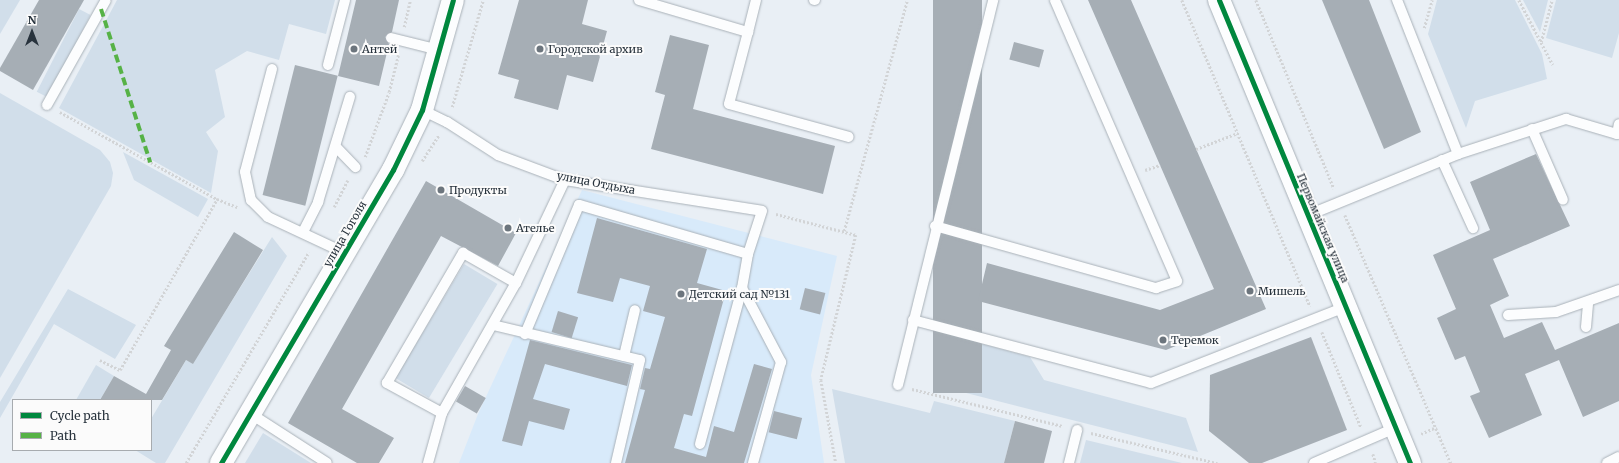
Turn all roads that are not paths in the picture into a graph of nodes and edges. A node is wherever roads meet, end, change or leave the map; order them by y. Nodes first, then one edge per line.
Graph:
1 (106, 0) edge
2 (345, 0) edge
3 (453, 0) edge
4 (639, 0) edge
5 (676, 0) edge
6 (756, 0) edge
7 (993, 0) edge
8 (1055, 0) edge
9 (1219, 0) edge
10 (1397, 0) edge
11 (674, 11) junction
12 (748, 32) junction
13 (391, 38) dead end
14 (439, 50) junction
15 (328, 65) dead end
16 (272, 69) dead end
17 (350, 96) dead end
18 (47, 105) road end
19 (422, 110) junction
20 (1532, 129) junction
21 (1618, 131) edge
22 (849, 137) dead end
23 (336, 147) junction
24 (1458, 154) junction
25 (1442, 160) junction
26 (355, 167) dead end
27 (565, 180) junction
28 (1563, 200) dead end
29 (1306, 216) junction
30 (935, 226) junction
31 (1473, 228) dead end
32 (303, 232) junction
33 (346, 253) junction
34 (748, 254) junction
35 (516, 283) junction
36 (742, 288) junction
37 (1619, 290) edge
38 (1588, 303) junction
39 (1345, 307) junction
40 (635, 310) dead end
41 (1508, 315) dead end
42 (913, 320) junction
43 (493, 324) junction
44 (1586, 327) dead end
45 (525, 334) junction
46 (624, 356) junction
47 (898, 385) road end
48 (251, 414) junction
49 (442, 414) junction
50 (1395, 428) junction
51 (1077, 430) road end
52 (700, 444) dead end
53 (1619, 457) edge
54 (221, 463) edge
55 (327, 463) edge
56 (428, 463) edge
57 (616, 463) edge
58 (753, 463) edge
59 (1069, 463) edge
60 (1314, 463) edge
61 (1410, 463) edge
62 (1607, 463) edge

1 - 18 lane
2 - 15 lane
3 - 14 street, улица Гоголя
4 - 11 lane
5 - 11 lane
6 - 12 lane
7 - 30 lane
8 - 30 lane
9 - 29 street, Первомайская улица
10 - 24 lane
11 - 12 lane
12 - 22 lane
13 - 14 lane
14 - 19 street, улица Гоголя
16 - 32 lane
17 - 23 lane
19 - 27 lane, улица Отдыха
19 - 33 street, улица Гоголя
20 - 21 lane
20 - 24 lane
20 - 28 lane
23 - 26 lane
23 - 32 lane
24 - 25 lane
25 - 29 lane
25 - 31 lane
27 - 34 lane, улица Отдыха
27 - 35 lane
29 - 39 street, Первомайская улица
30 - 42 lane
32 - 33 lane
33 - 48 street, улица Гоголя
34 - 36 lane
34 - 45 lane
35 - 43 lane
35 - 49 lane
36 - 52 lane
36 - 58 lane
37 - 38 lane
38 - 41 lane
38 - 44 lane
39 - 42 lane
39 - 50 street, Первомайская улица
40 - 46 lane
42 - 47 lane
43 - 45 lane
43 - 49 lane
45 - 46 lane
46 - 57 lane
48 - 54 street, улица Гоголя
48 - 55 lane
49 - 56 lane
50 - 60 lane
50 - 61 street, Первомайская улица
51 - 59 lane
53 - 62 lane

